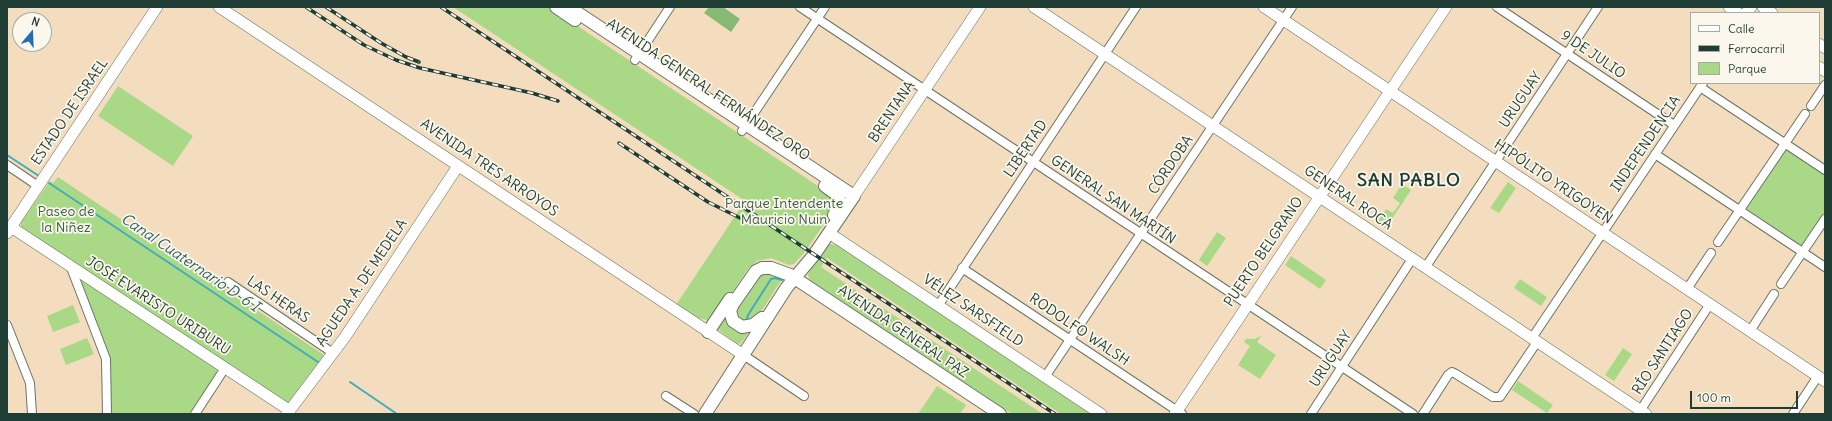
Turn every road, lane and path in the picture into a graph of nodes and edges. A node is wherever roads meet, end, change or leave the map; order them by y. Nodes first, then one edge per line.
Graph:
1 (157, 7) edge
2 (220, 7) edge
3 (556, 7) edge
4 (569, 7) edge
5 (670, 7) edge
6 (800, 7) edge
7 (825, 7) edge
8 (980, 7) edge
9 (1034, 7) edge
10 (1136, 7) edge
11 (1264, 7) edge
12 (1292, 7) edge
13 (1446, 7) edge
14 (1497, 7) edge
15 (1598, 7) edge
16 (1751, 7) edge
17 (1738, 12) edge
18 (817, 18) junction
19 (1283, 20) junction
20 (1105, 54) junction
21 (1567, 54) junction
22 (637, 57) junction
23 (1701, 85) edge
24 (1825, 85) edge
25 (924, 90) junction
26 (1390, 91) junction
27 (1811, 106) dead end
28 (1805, 114) dead end
29 (1674, 125) junction
30 (1212, 126) junction
31 (744, 128) junction
32 (1785, 144) junction
33 (1655, 154) junction
34 (1033, 162) junction
35 (1496, 162) junction
36 (7, 165) edge
37 (458, 166) junction
38 (1825, 170) edge
39 (38, 186) junction
40 (1319, 197) junction
41 (848, 199) junction
42 (1740, 210) junction
43 (1825, 219) edge
44 (9, 230) edge
45 (829, 233) junction
46 (1603, 233) junction
47 (1141, 234) junction
48 (1718, 242) dead end
49 (1803, 252) junction
50 (1711, 253) dead end
51 (1412, 259) junction
52 (70, 266) junction
53 (1825, 267) edge
54 (962, 268) junction
55 (1425, 268) junction
56 (792, 276) junction
57 (228, 282) dead end
58 (1781, 284) dead end
59 (1687, 289) junction
60 (1774, 294) dead end
61 (1248, 304) junction
62 (1710, 304) junction
63 (938, 306) junction
64 (762, 318) junction
65 (7, 325) edge
66 (1750, 331) junction
67 (708, 332) junction
68 (1070, 340) junction
69 (1535, 340) junction
70 (333, 353) junction
71 (742, 354) junction
72 (1342, 367) junction
73 (225, 368) junction
74 (1045, 377) junction
75 (1822, 379) edge
76 (666, 396) dead end
77 (804, 396) dead end
78 (288, 412) edge
79 (1178, 413) edge
80 (1641, 413) edge
81 (32, 414) edge
82 (108, 414) edge
83 (195, 414) edge
84 (694, 414) edge
85 (705, 414) edge
86 (1000, 414) edge
87 (1101, 414) edge
88 (1310, 414) edge
89 (1412, 414) edge
90 (1423, 414) edge
91 (1793, 414) edge

1 - 39 street, ESTADO DE ISRAEL
2 - 37 street, AVENIDA TRES ARROYOS
3 - 22 main road, AVENIDA GENERAL FERNÁNDEZ ORO
4 - 22 main road, AVENIDA GENERAL FERNÁNDEZ ORO
5 - 22 street
6 - 18 street, GENERAL SAN MARTÍN
7 - 18 street
8 - 25 street, BRENTANA
9 - 20 street, GENERAL ROCA
10 - 20 street, LIBERTAD
11 - 19 street, HIPÓLITO YRIGOYEN
12 - 19 street, CÓRDOBA
13 - 26 street, PUERTO BELGRANO
14 - 21 street, 9 DE JULIO
15 - 21 street, URUGUAY
16 - 17 street
18 - 25 street, GENERAL SAN MARTÍN
18 - 31 street
19 - 26 street, HIPÓLITO YRIGOYEN
19 - 30 street, CÓRDOBA
20 - 30 street, GENERAL ROCA
20 - 34 street, LIBERTAD
21 - 29 street, 9 DE JULIO
21 - 35 street, URUGUAY
22 - 31 main road, AVENIDA GENERAL FERNÁNDEZ ORO
23 - 29 street, INDEPENDENCIA
23 - 32 street
24 - 27 street
25 - 34 street, GENERAL SAN MARTÍN
25 - 41 street, BRENTANA
26 - 35 street, HIPÓLITO YRIGOYEN
26 - 40 street, PUERTO BELGRANO
28 - 32 street
29 - 33 street, INDEPENDENCIA
30 - 40 street, GENERAL ROCA
30 - 47 street, CÓRDOBA
31 - 41 main road, AVENIDA GENERAL FERNÁNDEZ ORO
31 - 41 main road, AVENIDA GENERAL FERNÁNDEZ ORO
32 - 38 street
32 - 42 street
33 - 42 street
33 - 46 street, INDEPENDENCIA
34 - 47 street, GENERAL SAN MARTÍN
34 - 54 street, LIBERTAD
35 - 46 street, HIPÓLITO YRIGOYEN
35 - 55 street, URUGUAY
36 - 39 street
37 - 67 street, AVENIDA TRES ARROYOS
37 - 70 street, AGUEDA A. DE MEDELA
39 - 44 street, ESTADO DE ISRAEL
40 - 51 street, GENERAL ROCA
40 - 61 street, PUERTO BELGRANO
41 - 45 main road, BRENTANA
41 - 56 main road
42 - 48 street
42 - 49 street
43 - 49 street
44 - 52 street, JOSÉ EVARISTO URIBURU
45 - 56 main road, BRENTANA
45 - 63 street, VÉLEZ SARSFIELD
46 - 59 street, HIPÓLITO YRIGOYEN
46 - 69 street, INDEPENDENCIA
47 - 61 street, GENERAL SAN MARTÍN
47 - 68 street, CÓRDOBA
49 - 53 street
49 - 58 street
50 - 59 street
51 - 55 street, GENERAL ROCA
51 - 72 street, URUGUAY
52 - 73 street, JOSÉ EVARISTO URIBURU
52 - 82 street
54 - 63 street, LIBERTAD
54 - 68 street, RODOLFO WALSH
55 - 69 street, GENERAL ROCA
56 - 64 main road
56 - 64 main road
56 - 67 main road
56 - 71 main road
56 - 86 main road, AVENIDA GENERAL PAZ
57 - 70 street, LAS HERAS
59 - 62 street, HIPÓLITO YRIGOYEN
60 - 66 street
61 - 72 street, GENERAL SAN MARTÍN
61 - 79 street, PUERTO BELGRANO
62 - 66 street, HIPÓLITO YRIGOYEN
62 - 80 street, RÍO SANTIAGO
63 - 74 street, VÉLEZ SARSFIELD
64 - 71 main road
65 - 81 street
66 - 75 street, HIPÓLITO YRIGOYEN
67 - 71 street, AVENIDA TRES ARROYOS
68 - 74 street, CÓRDOBA
68 - 79 street, RODOLFO WALSH
69 - 80 street, GENERAL ROCA
69 - 90 street, INDEPENDENCIA
70 - 78 street, AGUEDA A. DE MEDELA
71 - 77 street
71 - 85 main road
72 - 88 street, URUGUAY
72 - 89 street, GENERAL SAN MARTÍN
73 - 78 street, JOSÉ EVARISTO URIBURU
73 - 83 street
74 - 87 street, VÉLEZ SARSFIELD
75 - 91 street
76 - 84 street

